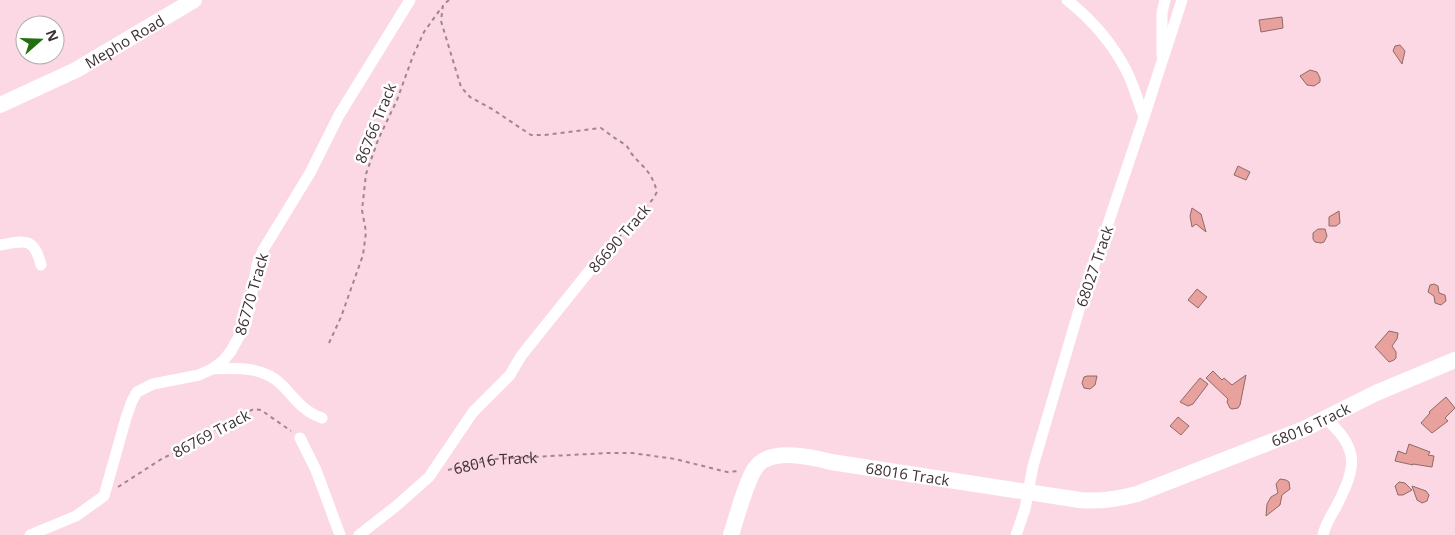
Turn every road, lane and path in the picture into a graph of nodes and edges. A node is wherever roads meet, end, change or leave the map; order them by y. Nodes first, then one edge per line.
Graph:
1 (194, 0) edge
2 (410, 0) edge
3 (449, 0) edge
4 (1067, 0) edge
5 (1165, 0) edge
6 (1182, 0) edge
7 (443, 5) junction
8 (1162, 62) junction
9 (0, 105) edge
10 (1144, 117) junction
11 (0, 245) edge
12 (41, 265) dead end
13 (590, 270) joint
14 (329, 343) dead end
15 (1455, 360) edge
16 (212, 369) junction
17 (322, 418) dead end
18 (1325, 418) junction
19 (300, 438) joint
20 (756, 466) junction
21 (430, 477) junction
22 (1029, 491) junction
23 (104, 496) junction
24 (30, 535) edge
25 (340, 535) edge
26 (359, 535) edge
27 (731, 535) edge
28 (1016, 535) edge
29 (1323, 535) edge

1 - 9 street, Mepho Road
2 - 16 street, 86770 Track
3 - 7 path
4 - 10 street
5 - 8 street
6 - 8 street, 68027 Track
7 - 13 path, 86690 Track
7 - 14 path, 86766 Track
8 - 10 street, 68027 Track
10 - 22 street, 68027 Track
11 - 12 street
13 - 21 street, 86690 Track
15 - 18 street, 68016 Track
16 - 17 street
16 - 23 street, 86770 Track
18 - 22 street, 68016 Track
18 - 29 street
19 - 23 path, 86769 Track
19 - 25 street
20 - 21 path, 68016 Track
20 - 22 street, 68016 Track
20 - 27 street
21 - 26 street
22 - 28 street, 68027 Track
23 - 24 street

